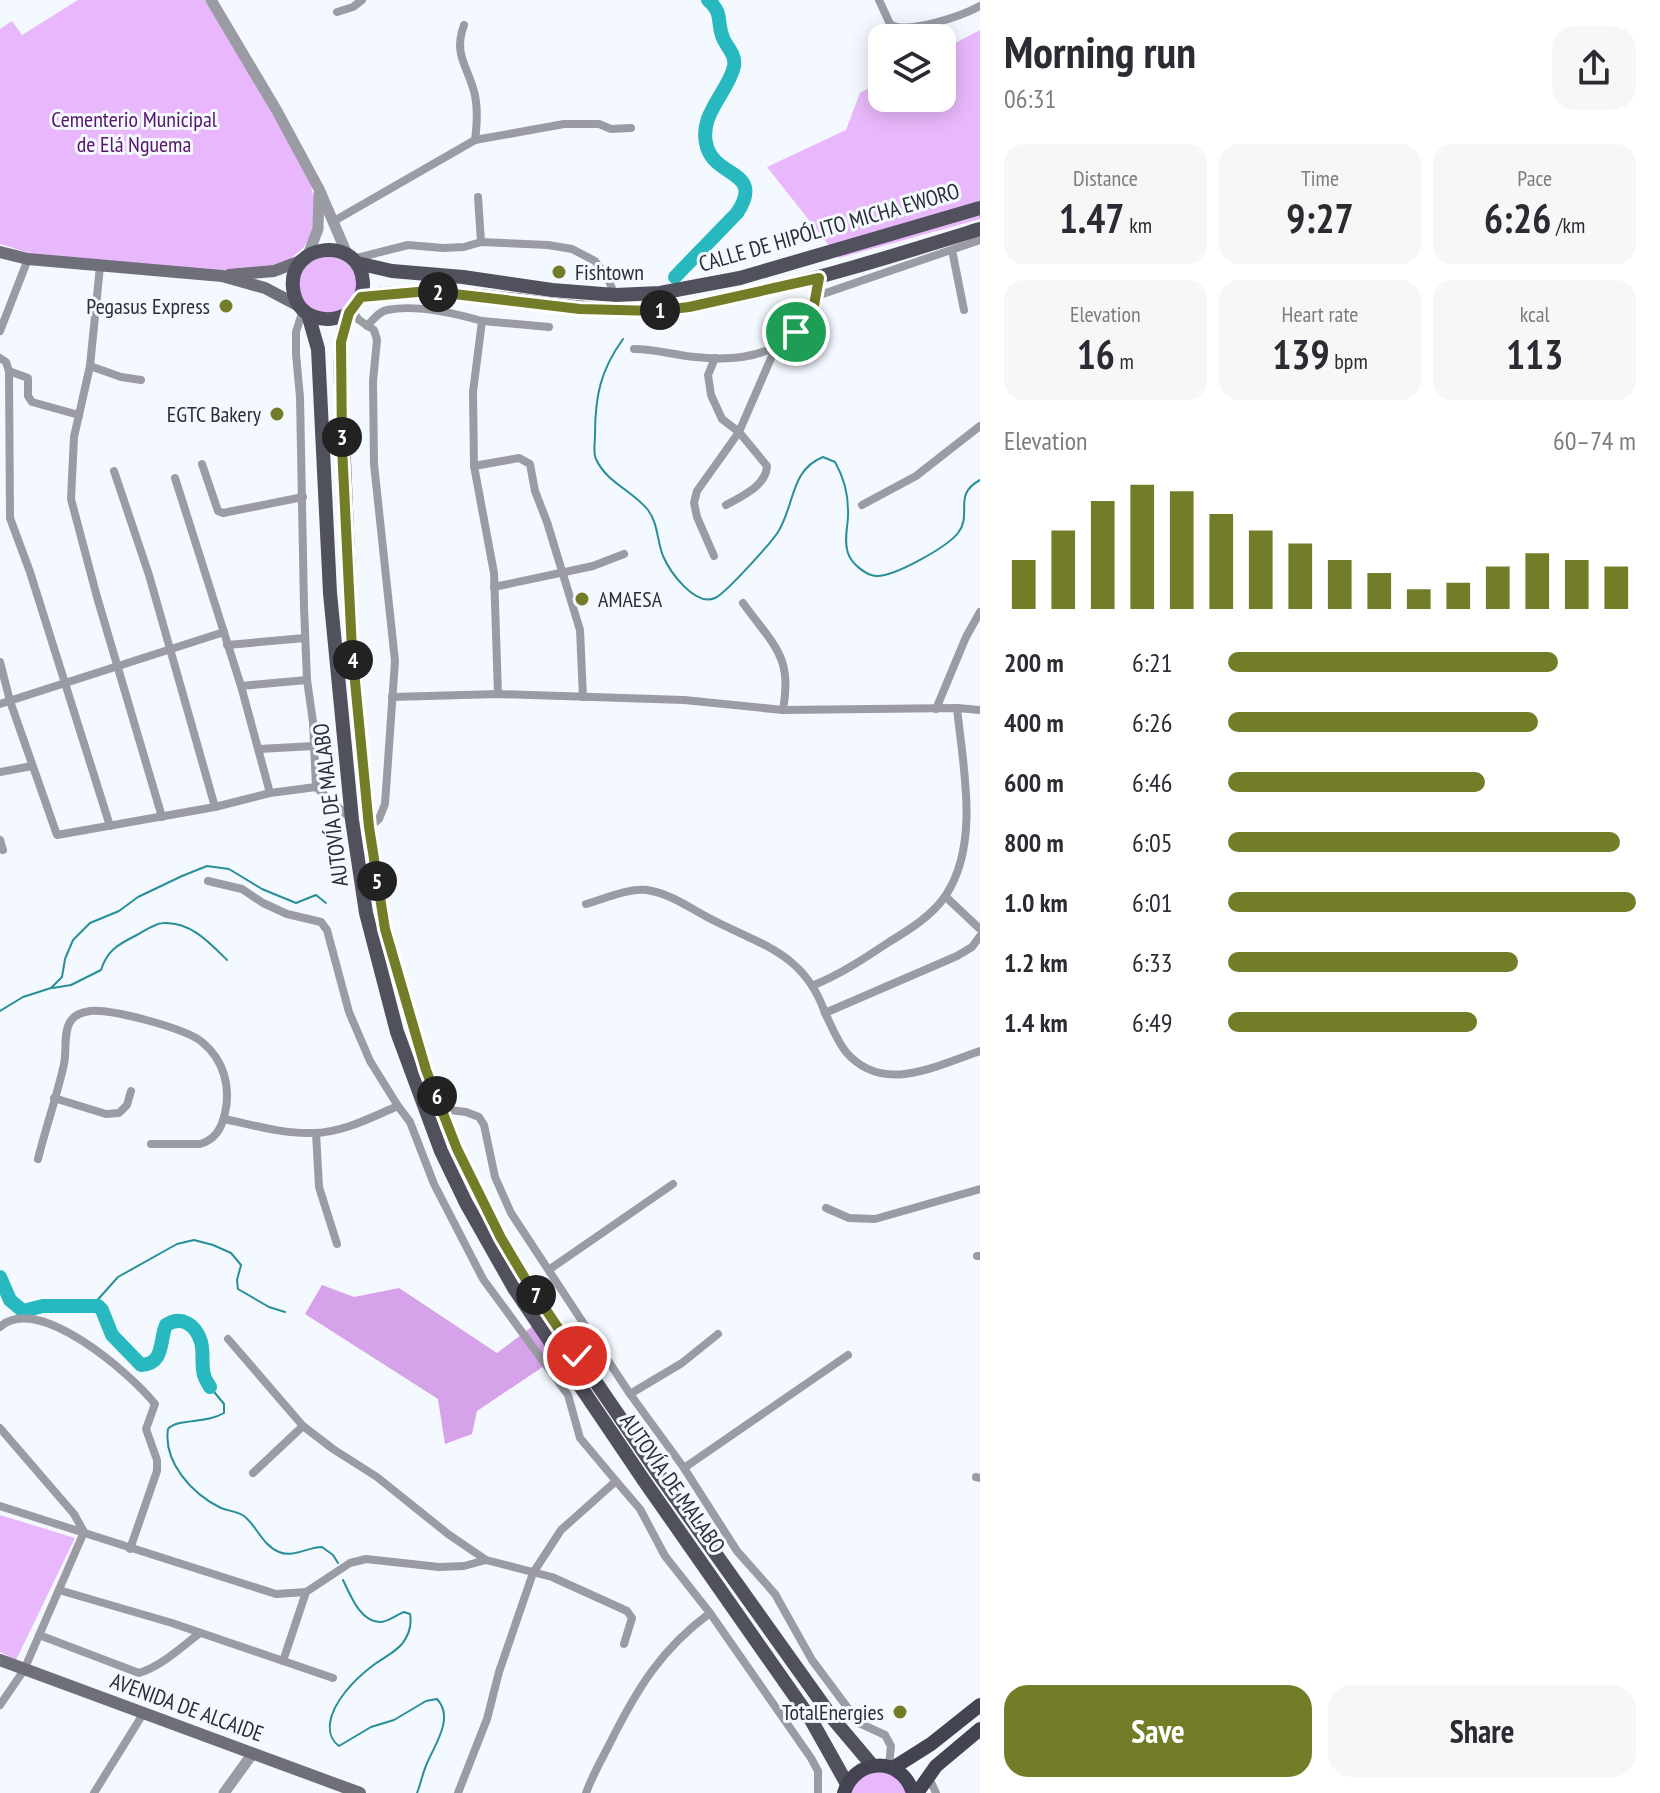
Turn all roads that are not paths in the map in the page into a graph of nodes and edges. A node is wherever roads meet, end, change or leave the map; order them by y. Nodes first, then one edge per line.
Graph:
1 (211, 0) edge
2 (362, 0) edge
3 (879, 0) edge
4 (980, 6) edge
5 (337, 12) dead end
6 (464, 25) dead end
7 (631, 128) dead end
8 (475, 140) junction
9 (319, 189) junction
10 (478, 197) dead end
11 (980, 208) edge
12 (334, 221) junction
13 (980, 229) edge
14 (980, 240) edge
15 (481, 242) junction
16 (952, 250) junction
17 (0, 252) edge
18 (305, 257) junction
19 (28, 259) junction
20 (352, 259) junction
21 (100, 266) junction
22 (222, 276) junction
23 (819, 278) junction
24 (615, 295) junction
25 (817, 296) junction
26 (361, 297) junction
27 (303, 310) junction
28 (964, 310) dead end
29 (350, 312) junction
30 (482, 321) junction
31 (367, 326) junction
32 (549, 327) dead end
33 (0, 331) edge
34 (634, 349) dead end
35 (775, 349) junction
36 (0, 358) edge
37 (715, 358) junction
38 (90, 366) junction
39 (9, 371) junction
40 (141, 380) dead end
41 (79, 415) junction
42 (980, 426) edge
43 (739, 432) junction
44 (202, 464) dead end
45 (474, 466) junction
46 (114, 471) dead end
47 (175, 478) dead end
48 (303, 497) junction
49 (726, 505) dead end
50 (862, 505) dead end
51 (624, 554) dead end
52 (714, 556) dead end
53 (562, 573) junction
54 (494, 587) junction
55 (743, 603) dead end
56 (980, 612) edge
57 (224, 632) junction
58 (305, 638) junction
59 (227, 645) junction
60 (170, 648) junction
61 (0, 662) edge
62 (118, 667) junction
63 (307, 680) junction
64 (66, 684) junction
65 (241, 686) junction
66 (498, 694) junction
67 (392, 697) junction
68 (583, 697) junction
69 (10, 701) junction
70 (0, 704) edge
71 (957, 708) junction
72 (936, 709) junction
73 (783, 710) junction
74 (980, 710) edge
75 (314, 746) junction
76 (259, 749) junction
77 (32, 766) junction
78 (0, 772) edge
79 (316, 787) junction
80 (270, 793) junction
81 (215, 807) junction
82 (968, 809) junction
83 (980, 815) edge
84 (162, 817) junction
85 (352, 820) junction
86 (110, 826) junction
87 (369, 827) junction
88 (0, 840) edge
89 (3, 850) dead end
90 (208, 881) dead end
91 (946, 897) junction
92 (586, 904) dead end
93 (980, 929) edge
94 (980, 936) edge
95 (814, 985) junction
96 (825, 1013) junction
97 (980, 1051) edge
98 (131, 1091) dead end
99 (54, 1098) junction
100 (398, 1106) junction
101 (442, 1109) junction
102 (224, 1119) junction
103 (316, 1133) junction
104 (151, 1144) dead end
105 (38, 1159) dead end
106 (673, 1184) dead end
107 (980, 1189) edge
108 (826, 1208) dead end
109 (337, 1244) dead end
110 (550, 1269) junction
111 (0, 1327) edge
112 (718, 1334) dead end
113 (228, 1339) dead end
114 (848, 1355) dead end
115 (630, 1394) junction
116 (303, 1426) junction
117 (0, 1428) edge
118 (684, 1468) junction
119 (253, 1473) dead end
120 (616, 1481) junction
121 (0, 1506) edge
122 (84, 1532) junction
123 (130, 1549) junction
124 (486, 1560) junction
125 (533, 1573) junction
126 (59, 1590) junction
127 (306, 1592) junction
128 (710, 1613) junction
129 (200, 1633) junction
130 (39, 1635) junction
131 (624, 1644) dead end
132 (0, 1660) edge
133 (283, 1661) junction
134 (24, 1670) junction
135 (333, 1678) dead end
136 (0, 1705) edge
137 (980, 1705) edge
138 (143, 1714) junction
139 (980, 1729) edge
140 (253, 1753) junction
141 (872, 1765) junction
142 (891, 1767) junction
143 (928, 1775) junction
144 (845, 1788) edge
145 (94, 1793) edge
146 (224, 1793) edge
147 (360, 1793) edge
148 (458, 1793) edge
149 (586, 1793) edge
150 (818, 1793) edge
151 (915, 1793) edge
152 (936, 1793) edge

1 - 9 street
2 - 5 street
3 - 4 street
6 - 8 street
7 - 8 street
8 - 12 street
9 - 12 street
9 - 18 street
10 - 15 street
11 - 24 main road, CALLE DE HIPÓLITO MICHA EWORO
12 - 20 street
13 - 23 main road, CALLE DE HIPÓLITO MICHA EWORO
14 - 16 street
15 - 20 street
15 - 24 street
16 - 25 street
16 - 28 street
17 - 19 main road
18 - 20 main road
18 - 22 main road
18 - 27 main road
19 - 21 main road
19 - 33 street
20 - 24 main road, CALLE DE HIPÓLITO MICHA EWORO
20 - 26 main road
21 - 22 main road
21 - 38 street
22 - 27 main road
23 - 25 street
23 - 26 main road, CALLE DE HIPÓLITO MICHA EWORO
25 - 35 street
26 - 29 main road
27 - 29 main road
27 - 48 street
27 - 85 main road, AUTOVÍA DE MALABO
29 - 31 street
29 - 87 main road, AUTOVÍA DE MALABO
30 - 31 street
30 - 32 street
30 - 45 street
31 - 67 street
34 - 37 street
35 - 37 street
35 - 43 street
36 - 39 street
37 - 43 street
38 - 40 street
38 - 41 street
39 - 41 street
39 - 64 street
41 - 62 street
42 - 50 street
43 - 49 street
43 - 52 street
44 - 48 street
45 - 53 street
45 - 54 street
46 - 60 street
47 - 57 street
48 - 58 street
51 - 53 street
53 - 54 street
53 - 68 street
54 - 66 street
55 - 73 street
56 - 72 street
57 - 59 street
57 - 60 street
58 - 59 street
58 - 63 street
59 - 65 street
60 - 62 street
60 - 81 street
61 - 69 street
62 - 64 street
62 - 84 street
63 - 65 street
63 - 75 street
64 - 69 street
64 - 86 street
65 - 76 street
66 - 67 street
66 - 68 street
67 - 87 street
68 - 73 street
69 - 70 street
69 - 77 street
71 - 72 street
71 - 74 street
71 - 82 street
72 - 73 street
75 - 76 street
75 - 79 street
76 - 80 street
77 - 78 street
77 - 86 street
79 - 80 street
79 - 85 street
80 - 81 street
81 - 84 street
82 - 83 street
82 - 91 street
84 - 86 street
85 - 144 main road, AUTOVÍA DE MALABO
87 - 101 main road, AUTOVÍA DE MALABO
88 - 89 street
90 - 100 street
91 - 93 street
91 - 95 street
92 - 95 street
94 - 96 street
95 - 96 street
96 - 97 street
98 - 99 street
99 - 102 street
99 - 105 street
100 - 103 street
100 - 120 street
101 - 110 street
101 - 141 main road, AUTOVÍA DE MALABO
102 - 103 street
102 - 104 street
103 - 109 street
106 - 110 street
107 - 108 street
110 - 115 street
111 - 123 street
112 - 115 street
113 - 116 street
114 - 118 street
115 - 118 street
116 - 119 street
116 - 124 street
117 - 122 street
118 - 142 street
120 - 125 street
120 - 128 street
121 - 122 street
122 - 123 street
122 - 126 street
123 - 127 street
124 - 125 street
124 - 127 street
125 - 131 street
125 - 148 street
126 - 129 street
126 - 130 street
127 - 133 street
128 - 149 street
128 - 150 street
129 - 130 street
129 - 133 street
130 - 134 street
132 - 134 main road, AVENIDA DE ALCAIDE
133 - 135 street
134 - 136 street
134 - 138 main road, AVENIDA DE ALCAIDE
137 - 142 highway
138 - 140 main road, AVENIDA DE ALCAIDE
138 - 145 street
139 - 143 highway
140 - 146 street
140 - 147 main road, AVENIDA DE ALCAIDE
141 - 142 highway
141 - 144 highway
142 - 151 highway
143 - 151 highway
143 - 152 street

